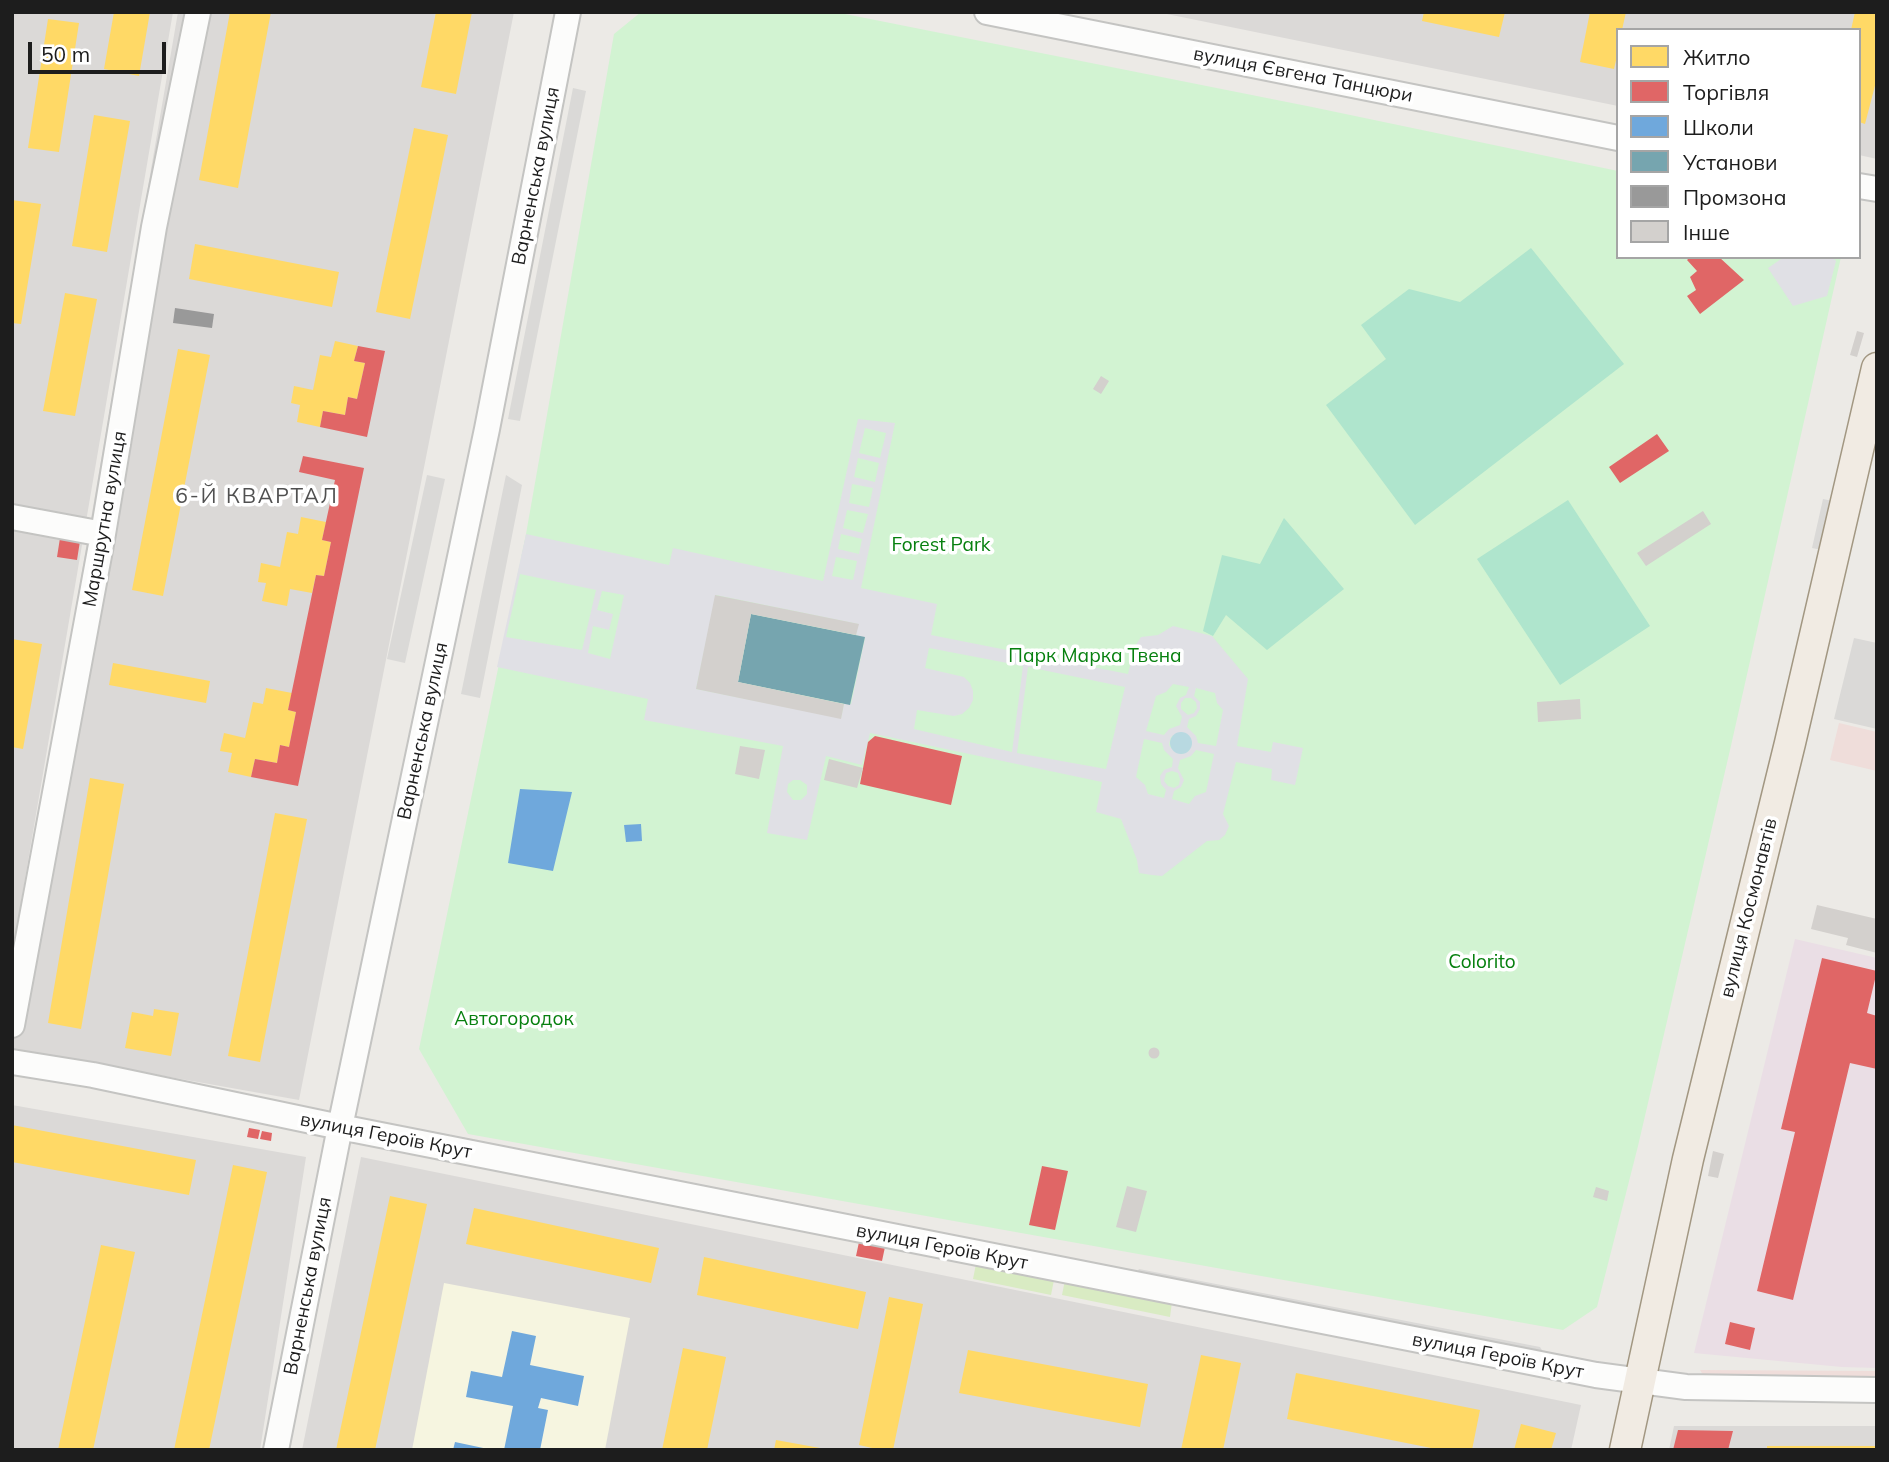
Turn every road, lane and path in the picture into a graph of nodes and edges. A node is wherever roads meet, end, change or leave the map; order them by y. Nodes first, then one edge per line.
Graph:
1 (198, 12) edge
2 (568, 12) edge
3 (987, 12) edge
4 (1616, 138) edge
5 (1877, 368) edge
6 (12, 517) edge
7 (103, 534) junction
8 (12, 1025) edge
9 (12, 1062) edge
10 (340, 1127) junction
11 (1641, 1381) junction
12 (1877, 1390) edge
13 (276, 1450) edge
14 (1625, 1450) edge

1 - 7 street, Маршрутна вулиця
2 - 10 street, Варненська вулиця
3 - 4 street, вулиця Євгена Танцюри
5 - 11 main road, вулиця Космонавтів
6 - 7 street
7 - 8 street, Маршрутна вулиця
9 - 10 street, вулиця Героїв Крут
10 - 11 street, вулиця Героїв Крут
10 - 13 street, Варненська вулиця
11 - 12 street, вулиця Героїв Крут
11 - 14 main road, вулиця Космонавтів

